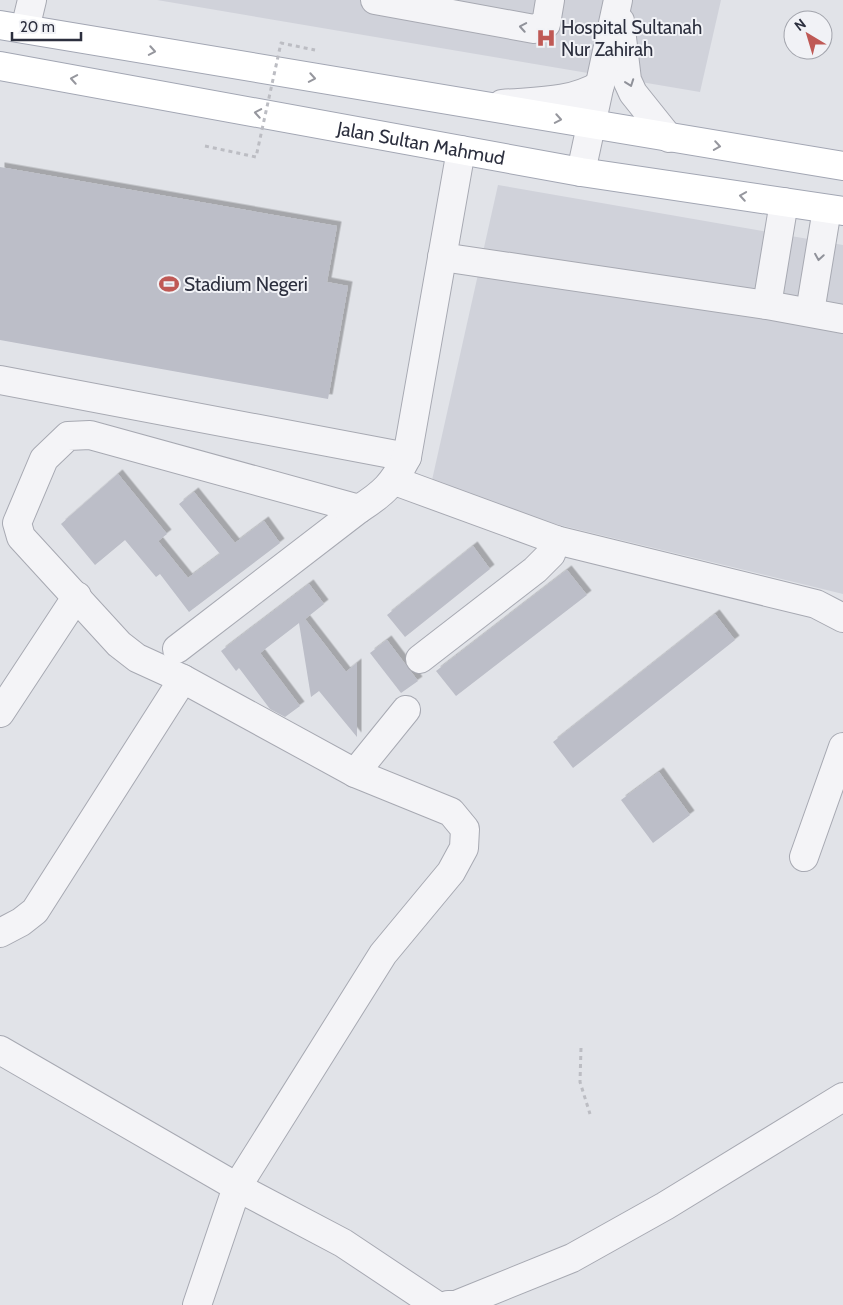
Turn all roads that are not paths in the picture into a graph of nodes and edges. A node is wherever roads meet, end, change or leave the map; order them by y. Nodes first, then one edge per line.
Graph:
1 (32, 0) edge
2 (375, 0) edge
3 (550, 0) edge
4 (618, 0) edge
5 (12, 27) edge
6 (0, 66) edge
7 (600, 85) junction
8 (478, 106) junction
9 (591, 125) junction
10 (669, 138) junction
11 (461, 150) junction
12 (843, 166) edge
13 (581, 172) junction
14 (784, 202) junction
15 (835, 210) edge
16 (442, 257) junction
17 (767, 305) junction
18 (810, 312) junction
19 (843, 319) edge
20 (0, 380) edge
21 (407, 457) junction
22 (395, 481) junction
23 (359, 509) junction
24 (10, 539) edge
25 (556, 540) junction
26 (77, 596) junction
27 (843, 618) edge
28 (177, 649) dead end
29 (420, 659) dead end
30 (183, 679) junction
31 (406, 710) dead end
32 (0, 713) edge
33 (843, 747) edge
34 (355, 773) junction
35 (804, 857) dead end
36 (0, 933) edge
37 (0, 1050) edge
38 (843, 1097) edge
39 (237, 1188) junction
40 (196, 1305) edge
41 (436, 1305) edge
42 (448, 1305) edge

1 - 5 street
3 -> 2 street
4 - 7 street
4 -> 10 street
5 -> 8 main road
11 -> 6 main road, Jalan Sultan Mahmud
7 - 8 street
7 - 9 street
8 -> 9 main road
9 - 10 main road
9 - 13 street
10 -> 12 main road
11 - 13 main road, Jalan Sultan Mahmud
11 - 16 street
14 -> 13 main road, Jalan Sultan Mahmud
14 - 15 main road, Jalan Sultan Mahmud
14 - 17 street
15 -> 18 street
16 - 17 street
16 - 21 street
17 - 18 street
18 - 19 street
20 - 21 street
21 - 22 street
22 - 23 street
22 - 25 street
23 - 24 street
23 - 28 street
24 - 26 street
25 - 27 street
25 - 29 street
26 - 30 street
26 - 32 street
30 - 34 street
30 - 36 street
31 - 34 street
33 - 35 street
34 - 39 street
37 - 39 street
38 - 42 street
39 - 40 street
39 - 41 street

